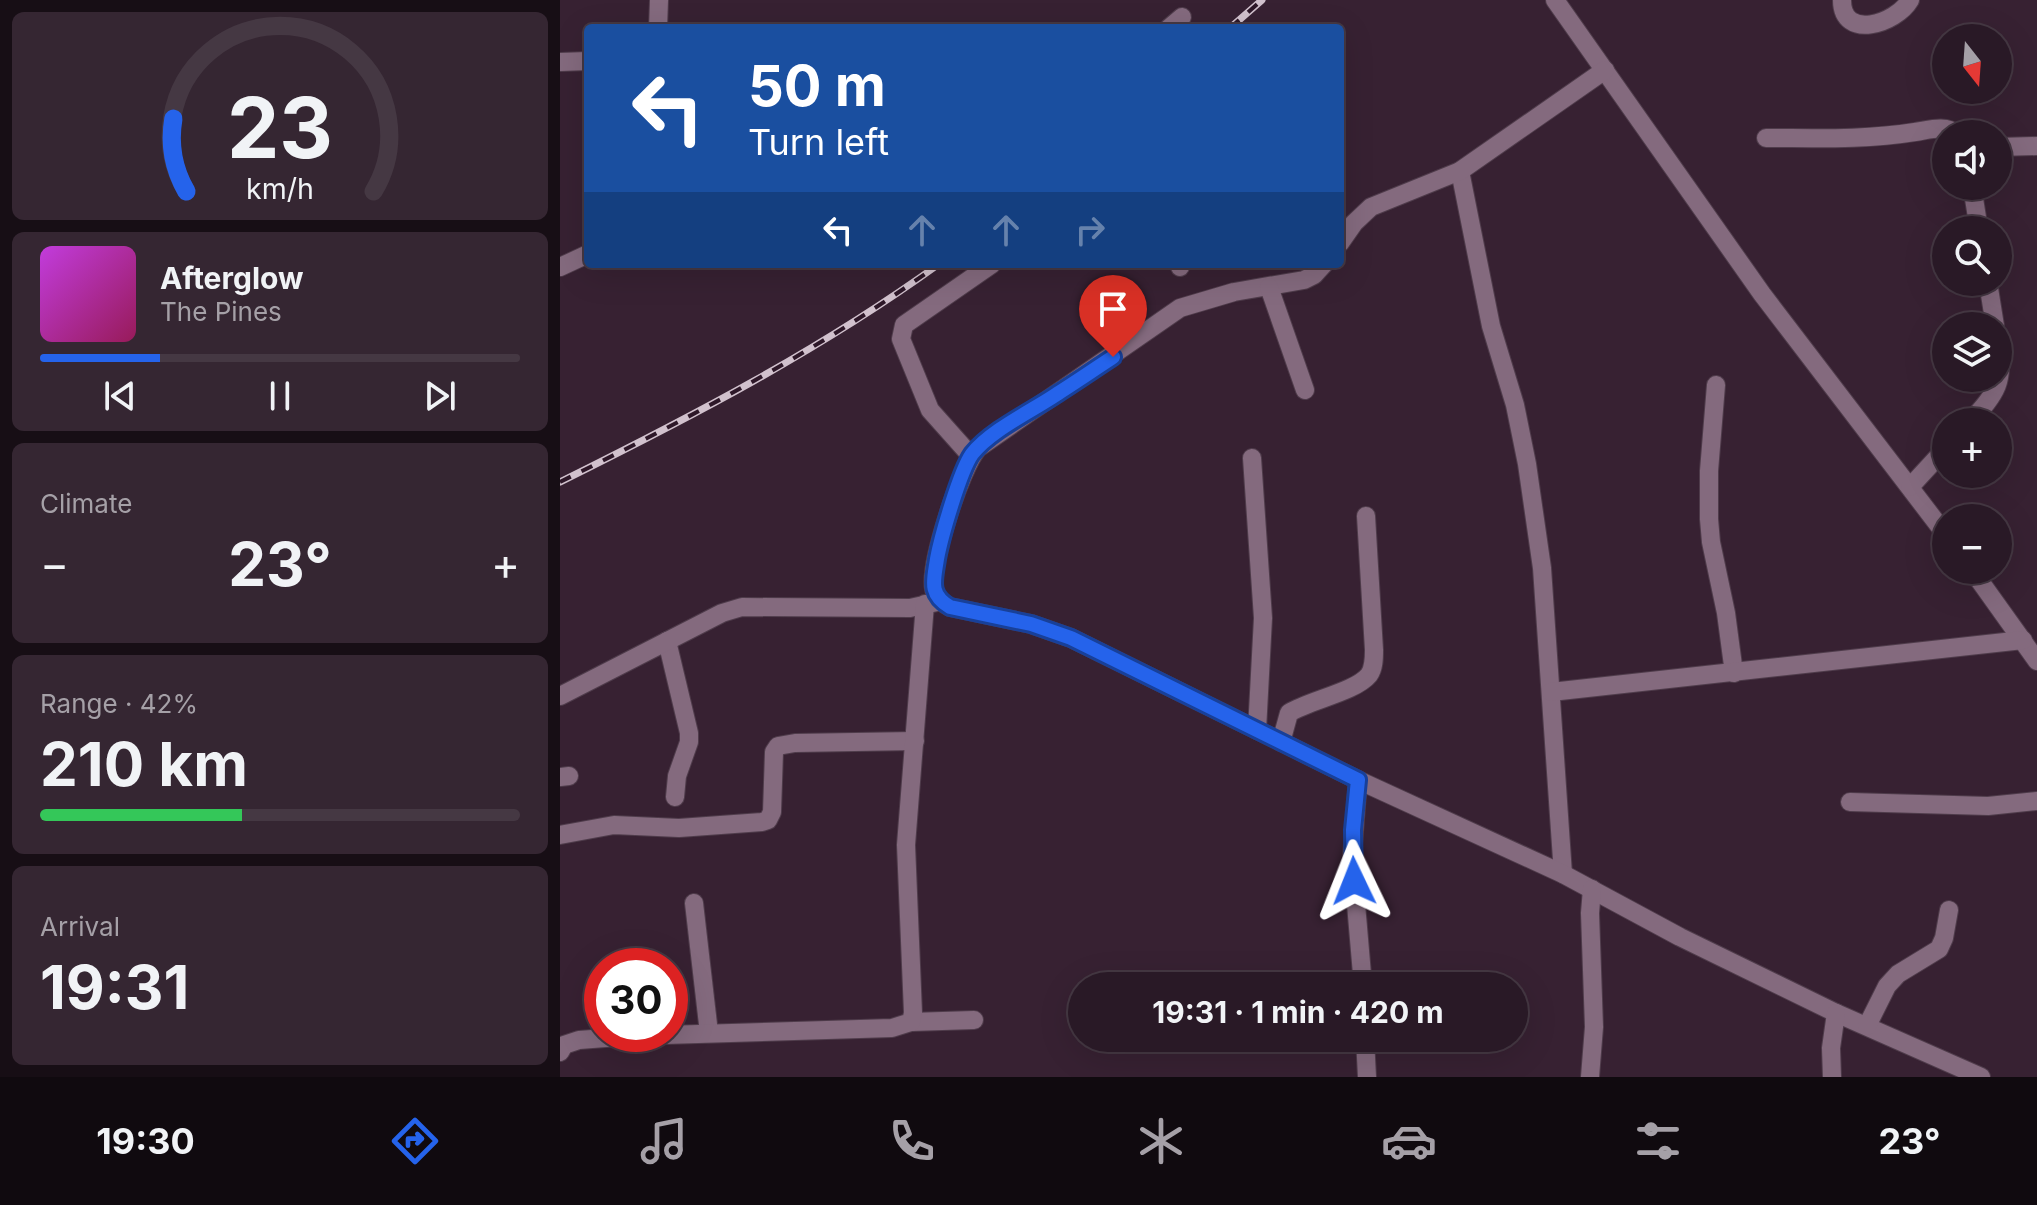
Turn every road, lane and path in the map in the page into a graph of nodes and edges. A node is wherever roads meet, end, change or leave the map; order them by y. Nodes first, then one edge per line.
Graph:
1 (659, 0) edge
2 (1555, 0) edge
3 (1842, 0) edge
4 (1910, 0) edge
5 (658, 24) edge
6 (584, 61) edge
7 (560, 62) edge
8 (1605, 70) junction
9 (1932, 129) edge
10 (1766, 138) dead end
11 (2037, 146) edge
12 (2012, 147) edge
13 (1460, 171) junction
14 (1344, 237) edge
15 (584, 256) edge
16 (560, 267) edge
17 (986, 268) edge
18 (1320, 268) edge
19 (1269, 287) junction
20 (1716, 385) dead end
21 (1305, 390) dead end
22 (971, 456) junction
23 (1252, 458) dead end
24 (1932, 463) edge
25 (1910, 487) junction
26 (1366, 516) dead end
27 (1932, 516) edge
28 (1982, 584) edge
29 (932, 603) junction
30 (2023, 640) junction
31 (667, 641) junction
32 (2037, 661) edge
33 (1734, 673) junction
34 (1551, 692) junction
35 (560, 696) edge
36 (1257, 730) junction
37 (915, 741) junction
38 (1281, 742) junction
39 (1358, 780) junction
40 (675, 797) dead end
41 (2037, 801) edge
42 (1850, 802) dead end
43 (560, 835) edge
44 (1563, 874) junction
45 (1592, 889) junction
46 (694, 903) dead end
47 (1949, 910) dead end
48 (1362, 972) edge
49 (1836, 1013) junction
50 (974, 1020) dead end
51 (911, 1022) junction
52 (1867, 1026) junction
53 (709, 1033) junction
54 (560, 1052) edge
55 (1366, 1052) edge
56 (1367, 1077) edge
57 (1590, 1077) edge
58 (1832, 1077) edge
59 (1981, 1077) edge

1 - 5 street
2 - 8 street
3 - 4 street
6 - 7 street
8 - 13 street
8 - 25 street
9 - 10 street
11 - 12 street
13 - 14 street
13 - 34 street
15 - 16 street
17 - 22 street
18 - 19 street
19 - 21 street
19 - 22 street
20 - 33 street
22 - 29 street
23 - 36 street
24 - 25 street
25 - 27 street
26 - 38 street
28 - 30 street
29 - 31 street
29 - 36 street
29 - 37 street
30 - 32 street
30 - 33 street
31 - 35 street
31 - 40 street
33 - 34 street
34 - 44 street
36 - 38 street
37 - 43 street
37 - 51 street
38 - 39 street
39 - 44 street
39 - 48 street
41 - 42 street
44 - 45 street
45 - 49 street
45 - 57 street
46 - 53 street
47 - 52 street
49 - 52 street
49 - 58 street
50 - 51 street
51 - 53 street
52 - 59 street
53 - 54 street
55 - 56 street

